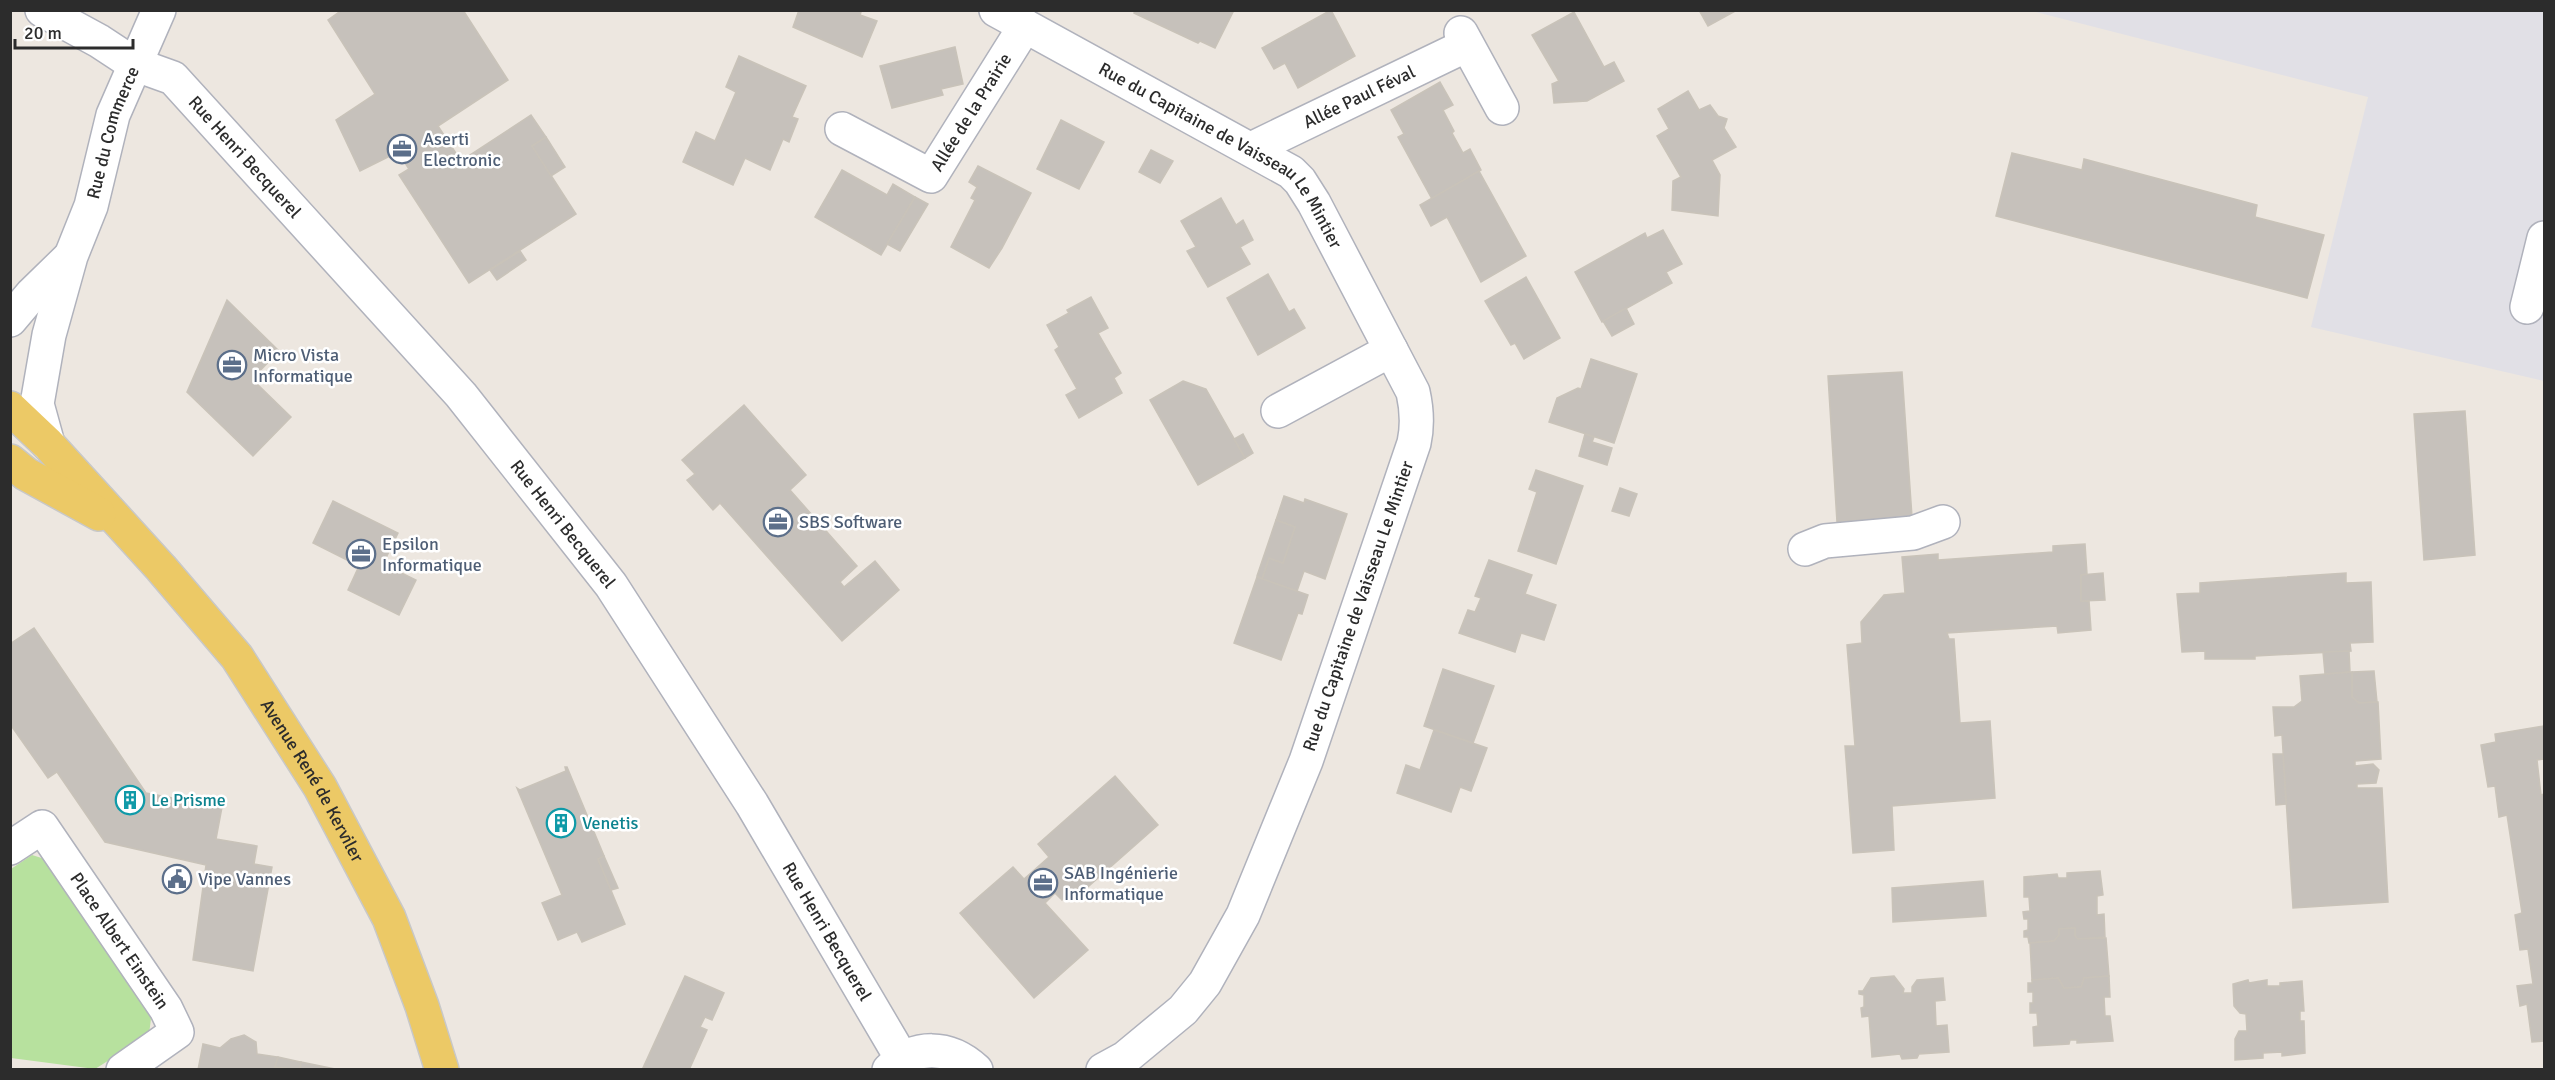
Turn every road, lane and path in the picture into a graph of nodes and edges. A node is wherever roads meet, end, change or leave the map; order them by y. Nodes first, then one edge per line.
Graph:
1 (42, 10) edge
2 (159, 10) edge
3 (996, 10) edge
4 (1025, 26) junction
5 (134, 63) junction
6 (1502, 108) dead end
7 (842, 129) dead end
8 (1251, 149) junction
9 (2544, 238) edge
10 (71, 256) junction
11 (2527, 307) dead end
12 (10, 320) edge
13 (1391, 350) junction
14 (10, 408) edge
15 (1278, 411) dead end
16 (48, 444) junction
17 (16, 470) edge
18 (1943, 522) dead end
19 (121, 526) junction
20 (1805, 549) dead end
21 (10, 848) edge
22 (895, 1064) edge
23 (123, 1070) edge
24 (442, 1070) edge
25 (976, 1070) edge
26 (1103, 1070) edge

1 - 5 street, Rue Henri Becquerel
2 - 5 street, Rue du Commerce
3 - 4 street, Rue du Capitaine de Vaisseau Le Mintier
4 - 7 street, Allée de la Prairie
4 - 8 street, Rue du Capitaine de Vaisseau Le Mintier
5 - 10 street, Rue du Commerce
5 - 22 street, Rue Henri Becquerel
6 - 8 street, Allée Paul Féval
8 - 13 street, Rue du Capitaine de Vaisseau Le Mintier
9 - 11 street
10 - 12 street, Rue du Commerce
10 - 16 street, Rue du Commerce
13 - 15 street
13 - 26 street, Rue du Capitaine de Vaisseau Le Mintier
14 - 16 main road, Avenue René de Kerviler
16 - 19 main road, Avenue René de Kerviler
17 - 19 main road, Avenue René de Kerviler
18 - 20 street
19 - 24 main road, Avenue René de Kerviler
21 - 23 street, Place Albert Einstein
22 - 25 street

